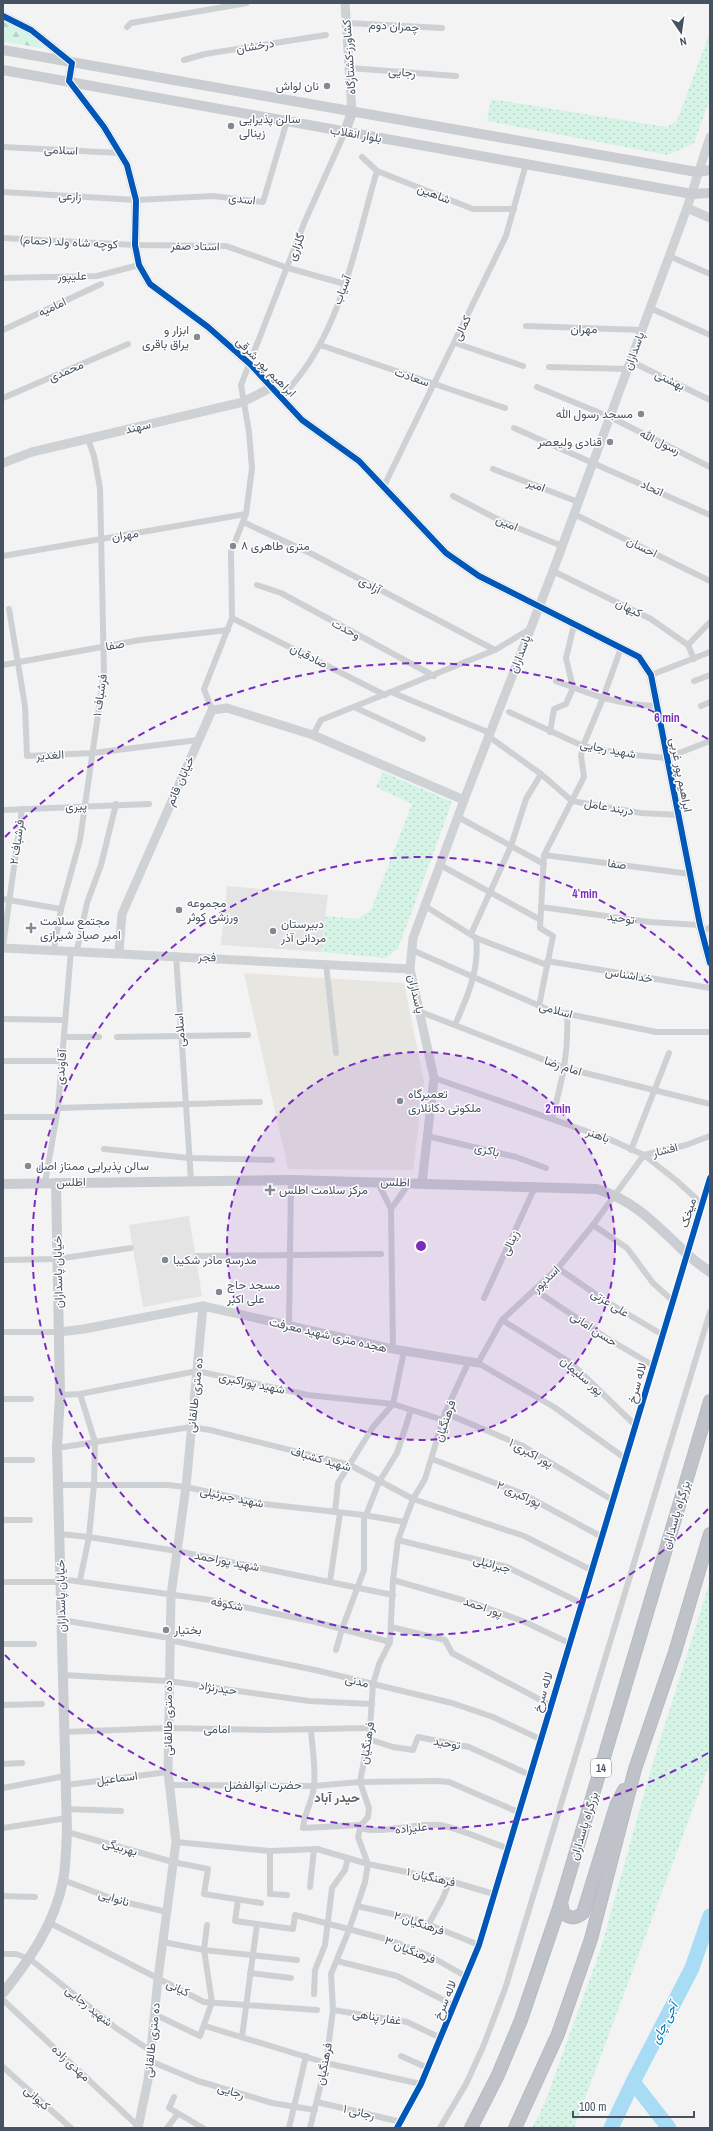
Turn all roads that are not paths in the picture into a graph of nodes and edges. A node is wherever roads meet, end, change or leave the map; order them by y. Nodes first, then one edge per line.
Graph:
1 (247, 3) edge
2 (345, 3) edge
3 (3, 16) edge
4 (346, 23) junction
5 (126, 27) dead end
6 (442, 28) dead end
7 (326, 35) dead end
8 (3, 50) edge
9 (184, 60) dead end
10 (72, 63) junction
11 (349, 68) junction
12 (3, 70) edge
13 (456, 76) dead end
14 (69, 81) junction
15 (352, 112) junction
16 (287, 121) junction
17 (345, 132) junction
18 (710, 137) edge
19 (3, 147) edge
20 (120, 153) junction
21 (362, 157) dead end
22 (526, 164) junction
23 (710, 170) edge
24 (377, 171) junction
25 (698, 172) junction
26 (3, 192) edge
27 (710, 193) edge
28 (692, 194) junction
29 (136, 200) junction
30 (687, 208) junction
31 (514, 209) junction
32 (710, 218) edge
33 (3, 238) edge
34 (135, 245) junction
35 (669, 256) junction
36 (139, 265) junction
37 (288, 268) junction
38 (710, 274) edge
39 (3, 278) edge
40 (101, 284) dead end
41 (345, 284) junction
42 (650, 308) junction
43 (526, 326) dead end
44 (3, 330) edge
45 (642, 330) junction
46 (710, 335) edge
47 (455, 343) junction
48 (128, 344) dead end
49 (320, 345) junction
50 (250, 364) junction
51 (629, 365) junction
52 (523, 366) dead end
53 (549, 368) dead end
54 (434, 384) junction
55 (272, 387) junction
56 (537, 387) dead end
57 (281, 397) junction
58 (3, 398) edge
59 (710, 400) edge
60 (243, 402) junction
61 (505, 408) dead end
62 (610, 417) junction
63 (514, 428) dead end
64 (88, 439) junction
65 (593, 461) junction
66 (3, 463) edge
67 (710, 467) edge
68 (493, 469) dead end
69 (384, 486) junction
70 (453, 496) dead end
71 (578, 502) junction
72 (246, 514) junction
73 (574, 514) junction
74 (710, 515) edge
75 (243, 522) junction
76 (101, 539) junction
77 (562, 546) junction
78 (3, 556) edge
79 (553, 571) junction
80 (710, 581) edge
81 (257, 585) dead end
82 (539, 607) junction
83 (8, 609) dead end
84 (232, 618) junction
85 (710, 622) edge
86 (574, 625) junction
87 (530, 629) junction
88 (228, 630) junction
89 (688, 645) junction
90 (104, 647) junction
91 (621, 648) junction
92 (494, 650) junction
93 (710, 652) edge
94 (694, 659) junction
95 (19, 662) junction
96 (3, 665) edge
97 (652, 675) junction
98 (710, 675) edge
99 (434, 676) junction
100 (556, 681) dead end
101 (694, 681) dead end
102 (573, 688) junction
103 (388, 694) junction
104 (603, 698) junction
105 (710, 702) edge
106 (657, 706) junction
107 (701, 706) dead end
108 (354, 707) junction
109 (212, 710) junction
110 (509, 712) dead end
111 (550, 732) junction
112 (313, 735) junction
113 (489, 735) junction
114 (423, 739) dead end
115 (198, 740) junction
116 (710, 741) edge
117 (583, 746) junction
118 (92, 753) junction
119 (666, 758) junction
120 (541, 774) junction
121 (464, 800) junction
122 (572, 801) junction
123 (116, 804) junction
124 (149, 804) dead end
125 (85, 805) junction
126 (22, 809) junction
127 (3, 810) edge
128 (678, 815) junction
129 (458, 817) junction
130 (511, 846) junction
131 (544, 854) junction
132 (544, 864) junction
133 (440, 865) junction
134 (690, 874) junction
135 (490, 892) junction
136 (6, 899) edge
137 (425, 906) junction
138 (541, 907) junction
139 (61, 909) junction
140 (540, 919) junction
141 (704, 928) edge
142 (473, 936) junction
143 (3, 947) edge
144 (54, 949) junction
145 (74, 950) junction
146 (412, 950) junction
147 (119, 952) junction
148 (176, 956) junction
149 (547, 963) junction
150 (710, 963) edge
151 (326, 964) junction
152 (410, 969) junction
153 (472, 977) junction
154 (710, 988) edge
155 (539, 1006) junction
156 (421, 1012) junction
157 (567, 1013) junction
158 (3, 1019) edge
159 (65, 1020) junction
160 (455, 1025) junction
161 (710, 1032) edge
162 (248, 1035) dead end
163 (181, 1036) junction
164 (64, 1037) junction
165 (99, 1037) dead end
166 (116, 1037) dead end
167 (336, 1053) dead end
168 (669, 1053) dead end
169 (3, 1061) edge
170 (62, 1061) junction
171 (565, 1068) junction
172 (434, 1078) junction
173 (655, 1091) junction
174 (260, 1102) dead end
175 (710, 1104) edge
176 (186, 1105) junction
177 (58, 1108) junction
178 (3, 1117) edge
179 (56, 1117) junction
180 (552, 1119) junction
181 (427, 1136) junction
182 (710, 1136) edge
183 (104, 1149) dead end
184 (632, 1150) junction
185 (644, 1156) junction
186 (189, 1158) junction
187 (272, 1160) dead end
188 (546, 1168) dead end
189 (710, 1178) edge
190 (191, 1180) junction
191 (291, 1180) junction
192 (377, 1181) junction
193 (410, 1182) junction
194 (50, 1183) junction
195 (422, 1183) junction
196 (3, 1184) edge
197 (535, 1187) junction
198 (615, 1194) junction
199 (702, 1204) junction
200 (390, 1209) junction
201 (592, 1225) junction
202 (131, 1248) dead end
203 (381, 1254) dead end
204 (687, 1254) junction
205 (290, 1255) junction
206 (197, 1256) dead end
207 (57, 1259) junction
208 (3, 1260) edge
209 (558, 1268) junction
210 (710, 1272) edge
211 (535, 1290) junction
212 (484, 1298) dead end
213 (673, 1301) junction
214 (202, 1306) junction
215 (710, 1312) edge
216 (502, 1320) junction
217 (289, 1327) junction
218 (3, 1332) edge
219 (59, 1332) junction
220 (663, 1335) junction
221 (393, 1350) junction
222 (404, 1351) junction
223 (474, 1362) junction
224 (654, 1366) junction
225 (197, 1371) junction
226 (80, 1394) junction
227 (60, 1395) junction
228 (31, 1399) dead end
229 (3, 1400) edge
230 (710, 1401) edge
231 (393, 1404) junction
232 (411, 1410) junction
233 (445, 1413) junction
234 (443, 1420) junction
235 (636, 1426) junction
236 (191, 1427) junction
237 (95, 1442) junction
238 (57, 1448) junction
239 (432, 1459) junction
240 (626, 1459) junction
241 (3, 1460) edge
242 (32, 1460) dead end
243 (350, 1465) junction
244 (379, 1482) junction
245 (59, 1485) junction
246 (94, 1485) junction
247 (186, 1487) junction
248 (413, 1499) junction
249 (614, 1501) junction
250 (337, 1512) junction
251 (365, 1515) junction
252 (3, 1520) edge
253 (30, 1520) dead end
254 (404, 1522) junction
255 (60, 1534) junction
256 (710, 1534) edge
257 (89, 1536) junction
258 (602, 1537) junction
259 (398, 1540) junction
260 (177, 1551) junction
261 (591, 1570) junction
262 (61, 1580) junction
263 (80, 1580) junction
264 (393, 1580) junction
265 (330, 1581) junction
266 (3, 1582) edge
267 (358, 1587) junction
268 (171, 1595) junction
269 (393, 1595) junction
270 (581, 1603) junction
271 (62, 1620) junction
272 (391, 1628) junction
273 (342, 1629) junction
274 (169, 1639) junction
275 (390, 1642) junction
276 (569, 1642) junction
277 (3, 1644) edge
278 (34, 1644) dead end
279 (336, 1650) dead end
280 (63, 1675) junction
281 (168, 1681) junction
282 (373, 1684) junction
283 (3, 1704) edge
284 (42, 1704) dead end
285 (372, 1704) junction
286 (550, 1705) junction
287 (168, 1728) junction
288 (370, 1728) junction
289 (311, 1729) junction
290 (64, 1732) junction
291 (368, 1739) junction
292 (540, 1740) junction
293 (22, 1763) dead end
294 (3, 1764) edge
295 (635, 1769) junction
296 (168, 1772) junction
297 (530, 1775) junction
298 (65, 1780) junction
299 (360, 1782) junction
300 (169, 1785) junction
301 (314, 1786) junction
302 (3, 1788) edge
303 (121, 1812) dead end
304 (518, 1812) junction
305 (67, 1814) junction
306 (360, 1827) junction
307 (3, 1828) edge
308 (67, 1832) junction
309 (176, 1842) junction
310 (507, 1848) junction
311 (314, 1849) junction
312 (270, 1851) junction
313 (348, 1858) junction
314 (173, 1862) junction
315 (368, 1864) junction
316 (63, 1880) junction
317 (450, 1881) junction
318 (310, 1887) dead end
319 (494, 1894) junction
320 (287, 1895) dead end
321 (3, 1896) edge
322 (35, 1897) dead end
323 (238, 1900) junction
324 (561, 1902) junction
325 (261, 1903) dead end
326 (357, 1906) junction
327 (167, 1912) junction
328 (50, 1923) junction
329 (257, 1924) junction
330 (327, 1924) junction
331 (206, 1925) dead end
332 (428, 1925) junction
333 (350, 1930) junction
334 (162, 1942) junction
335 (479, 1945) junction
336 (204, 1950) junction
337 (3, 1954) edge
338 (253, 1955) junction
339 (30, 1959) junction
340 (297, 1960) dead end
341 (337, 1961) junction
342 (250, 1973) junction
343 (467, 1977) junction
344 (158, 1978) junction
345 (291, 1978) dead end
346 (3, 1993) edge
347 (314, 1994) dead end
348 (3, 2000) edge
349 (212, 2002) junction
350 (246, 2005) junction
351 (455, 2006) junction
352 (317, 2010) dead end
353 (333, 2010) junction
354 (154, 2014) junction
355 (205, 2026) junction
356 (242, 2037) junction
357 (441, 2038) junction
358 (151, 2051) junction
359 (306, 2056) junction
360 (401, 2056) dead end
361 (150, 2061) junction
362 (326, 2063) junction
363 (3, 2067) edge
364 (428, 2068) junction
365 (421, 2084) junction
366 (174, 2097) dead end
367 (317, 2102) junction
368 (293, 2107) junction
369 (316, 2110) junction
370 (177, 2115) junction
371 (399, 2125) edge
372 (139, 2127) edge
373 (71, 2128) edge
374 (167, 2128) edge
375 (203, 2128) edge
376 (289, 2128) edge
377 (310, 2128) edge
378 (440, 2128) edge
379 (471, 2128) edge
380 (515, 2128) edge

1 - 5 street
2 - 4 street, کشاورز-کشتارگاه
3 - 10 street
4 - 6 street, چمران دوم
4 - 11 street, کشاورز-کشتارگاه
7 - 9 street, درخشان
8 - 10 main road, بلوار انقلاب
10 - 14 street
10 - 15 main road, بلوار انقلاب
11 - 13 street, رجایی
11 - 15 street, کشاورز-کشتارگاه
12 - 14 main road, بلوار انقلاب
14 - 16 main road, بلوار انقلاب
14 - 20 street, ابراهیم پور شرقی
15 - 17 main road
15 - 25 main road, بلوار انقلاب
16 - 17 main road, بلوار انقلاب
16 - 29 street, اسدی
17 - 22 main road, بلوار انقلاب
17 - 37 street, گلزاری
18 - 25 street, پاسداران
19 - 20 street, اسلامی
20 - 29 street, ابراهیم پور شرقی
21 - 24 street, شاهین
22 - 28 main road, بلوار انقلاب
22 - 31 street, کمالی
23 - 25 main road, بلوار انقلاب
24 - 31 street, شاهین
24 - 41 street, آسیاب
25 - 28 street, پاسداران
26 - 29 street, زارعی
27 - 28 main road, بلوار انقلاب
28 - 30 street, پاسداران
29 - 34 street, ابراهیم پور شرقی
30 - 32 street
30 - 35 street, پاسداران
31 - 47 street, کمالی
33 - 34 street, کوچه شاه ولد (حمام)
34 - 36 street, ابراهیم پور شرقی
34 - 37 street, استاد صفر
35 - 38 street
35 - 42 street, پاسداران
36 - 39 street, علیپور
36 - 50 street, ابراهیم پور شرقی
37 - 41 street, استاد صفر
37 - 50 street, گلزاری
40 - 44 street, امامیه
41 - 49 street, آسیاب
42 - 45 street, پاسداران
42 - 46 street
43 - 45 street, مهران
45 - 51 street, پاسداران
47 - 52 street
47 - 54 street, کمالی
48 - 58 street, محمدی
49 - 54 street, سعادت
49 - 57 street, آسیاب
50 - 55 street, ابراهیم پور شرقی
50 - 60 street, گلزاری
51 - 53 street
51 - 59 street, بهشتی
51 - 62 street, پاسداران
54 - 61 street, سعادت
54 - 69 street, کمالی
55 - 57 street, ابراهیم پور شرقی
55 - 60 street, سهند
56 - 62 street, رسول الله
57 - 69 street, ابراهیم پور شرقی
60 - 64 street, سهند
60 - 72 street, گلزاری
62 - 65 street, پاسداران
62 - 67 street, رسول الله
63 - 65 street, اتحاد
64 - 66 street, سهند
64 - 76 street, فرشباف ۱
65 - 71 street, پاسداران
65 - 74 street, اتحاد
68 - 71 street, امیر
69 - 82 street, ابراهیم پور شرقی
70 - 77 street, امین
71 - 73 street, پاسداران
72 - 75 street, گلزاری
72 - 76 street, مهران
73 - 77 street, پاسداران
73 - 80 street, احسان
75 - 84 street, گلزاری
75 - 92 street, آزادی
76 - 78 street, مهران
76 - 90 street, فرشباف ۱
77 - 79 street, پاسداران
79 - 82 street, پاسداران
79 - 89 street, کیهان
81 - 99 street, وحدت
82 - 86 street, ابراهیم پور غربی
82 - 87 street, پاسداران
83 - 95 street, الغدیر
84 - 88 street, گلزاری
84 - 103 street, صادقیان
85 - 89 street
86 - 91 street, ابراهیم پور غربی
86 - 102 street
87 - 92 street
87 - 113 street, پاسداران
88 - 90 street, صفا
88 - 109 street, گلزاری
89 - 94 street
90 - 95 street, صفا
90 - 118 street, فرشباف ۱
91 - 97 street, ابراهیم پور غربی
91 - 104 street
92 - 99 street
93 - 94 street
94 - 97 street
95 - 96 street, صفا
95 - 118 street, الغدیر
97 - 106 street, ابراهیم پور غربی
98 - 101 street
99 - 103 street
100 - 102 street
102 - 104 street
102 - 111 street
103 - 108 street
103 - 113 street, صادقیان
104 - 106 street
104 - 117 street
105 - 107 street
106 - 119 street, ابراهیم پور غربی
108 - 112 street
108 - 114 street
109 - 112 street
109 - 115 street, خیابان قائم
110 - 111 street, شهید رجایی
111 - 117 street, شهید رجایی
112 - 121 street
113 - 120 street, دربند عامل
113 - 121 street, پاسداران
115 - 118 street, الغدیر
115 - 147 street, خیابان قائم
116 - 119 street
117 - 119 street, شهید رجایی
117 - 122 street
118 - 125 street, فرشباف ۱
119 - 128 street, ابراهیم پور غربی
120 - 122 street, دربند عامل
120 - 130 street
121 - 129 street, پاسداران
122 - 128 street, دربند عامل
122 - 131 street
123 - 124 street, پیری
123 - 125 street, پیری
123 - 145 street, آقاوندی
125 - 126 street, پیری
125 - 139 street, فرشباف ۱
126 - 127 street, پیری
126 - 136 street, فرشباف ۲
128 - 134 street, ابراهیم پور غربی
129 - 130 street
129 - 133 street, پاسداران
130 - 132 street
130 - 135 street
131 - 132 street
131 - 134 street, صفا
132 - 138 street
133 - 135 street
133 - 137 street, پاسداران
134 - 141 street, ابراهیم پور غربی
135 - 140 street
135 - 142 street
136 - 139 street
136 - 143 street, فرشباف ۲
137 - 142 street, خداشناس
137 - 146 street, پاسداران
138 - 140 street
138 - 141 street, توحید
139 - 144 street, فرشباف ۱
140 - 149 street
141 - 150 street, ابراهیم پور غربی
142 - 149 street, خداشناس
142 - 153 street
143 - 144 street, فجر
144 - 145 street, فجر
145 - 147 street, فجر
145 - 159 street, آقاوندی
146 - 152 street, پاسداران
146 - 153 street, اسلامی
147 - 148 street, فجر
148 - 151 street, فجر
148 - 163 street, اسلامی
149 - 154 street, خداشناس
149 - 155 street
151 - 152 street, فجر
151 - 167 street
152 - 156 street, پاسداران
153 - 155 street, اسلامی
153 - 160 street
155 - 157 street, اسلامی
156 - 160 street, امام رضا
156 - 172 street, پاسداران
157 - 161 street, اسلامی
157 - 171 street
158 - 159 street
159 - 164 street, آقاوندی
160 - 171 street, امام رضا
162 - 163 street
163 - 166 street
163 - 176 street, اسلامی
164 - 165 street
164 - 170 street, آقاوندی
168 - 173 street
169 - 170 street
170 - 177 street, آقاوندی
171 - 173 street, امام رضا
171 - 180 street
172 - 180 street, باهنر
172 - 181 street, پاسداران
173 - 175 street, امام رضا
173 - 184 street
174 - 176 street
176 - 177 street
176 - 186 street, اسلامی
177 - 179 street, آقاوندی
178 - 179 street
179 - 194 street, آقاوندی
180 - 184 street, باهنر
181 - 188 street, باکری
181 - 195 street, پاسداران
182 - 185 street, افشار
183 - 186 street
184 - 185 street, باهنر
185 - 198 street, افشار
185 - 199 street, باهنر
186 - 187 street
186 - 190 street, اسلامی
189 - 199 street, میخک
190 - 191 main road, اطلس
190 - 194 main road, اطلس
191 - 192 main road, اطلس
191 - 205 street
192 - 193 main road, اطلس
192 - 200 street
193 - 195 main road, اطلس
193 - 200 street
194 - 196 main road, اطلس
194 - 207 main road, خیابان پاسداران
195 - 197 main road, اطلس
197 - 198 main road, اطلس
197 - 212 street, زینالی
198 - 201 street, اسدپور
198 - 204 main road, اطلس
199 - 204 street, میخک
200 - 221 street
201 - 209 street, اسدپور
201 - 213 street
202 - 207 street
203 - 205 street
204 - 210 main road, اطلس
204 - 213 street, لاله سرخ
205 - 206 street
205 - 217 street
207 - 208 street
207 - 219 main road, خیابان پاسداران
209 - 211 street, اسدپور
209 - 220 street, علی عزتی
211 - 216 street, اسدپور
211 - 224 street, حسن امانی
213 - 220 street, لاله سرخ
214 - 217 street, هجده متری شهید معرفت
214 - 219 street, هجده متری شهید معرفت
214 - 225 street, ده متری طالقانی
215 - 378 street
216 - 223 street, اسدپور
216 - 235 street, پور سلیمان
217 - 221 street, هجده متری شهید معرفت
218 - 219 street, هجده متری شهید معرفت
219 - 227 main road, خیابان پاسداران
220 - 224 street, لاله سرخ
221 - 222 street, هجده متری شهید معرفت
222 - 223 street, هجده متری شهید معرفت
222 - 231 street
223 - 233 street, فرهنگیان
223 - 240 street, هجده متری شهید معرفت
224 - 235 street, لاله سرخ
225 - 226 street, شهید پوراکبری
225 - 231 street, شهید پوراکبری
225 - 236 street, ده متری طالقانی
226 - 227 street, شهید پوراکبری
226 - 237 street
227 - 238 main road, خیابان پاسداران
228 - 229 street
230 - 324 highway, بزرگراه پاسداران / 14
231 - 232 street, شهید پوراکبری
231 - 243 street
232 - 234 street, شهید پوراکبری
232 - 244 street
233 - 234 street, فرهنگیان
233 - 249 street, پور اکبری ۱
234 - 239 street, فرهنگیان
235 - 240 street, لاله سرخ
236 - 237 street, شهید کشباف
236 - 243 street, شهید کشباف
236 - 247 street, ده متری طالقانی
237 - 238 street, شهید کشباف
237 - 246 street
238 - 245 main road, خیابان پاسداران
239 - 248 street, فرهنگیان
239 - 258 street, پوراکبری ۲
240 - 249 street, لاله سرخ
241 - 242 street
243 - 244 street, شهید کشباف
243 - 250 street
244 - 248 street, شهید کشباف
244 - 251 street
245 - 246 street, شهید جبرئیلی
245 - 255 main road, خیابان پاسداران
246 - 247 street, شهید جبرئیلی
246 - 257 street
247 - 250 street, شهید جبرئیلی
247 - 260 street, ده متری طالقانی
248 - 254 street, فرهنگیان
248 - 261 street, شهید کشباف
249 - 258 street, لاله سرخ
250 - 251 street, شهید جبرئیلی
250 - 265 street
251 - 254 street, شهید جبرئیلی
251 - 267 street
252 - 253 street
254 - 259 street, فرهنگیان
255 - 257 street, شهید پوراحمد
255 - 262 main road, خیابان پاسداران
256 - 295 highway
257 - 260 street, شهید پوراحمد
257 - 263 street
258 - 261 street, لاله سرخ
259 - 264 street, فرهنگیان
259 - 270 street, جبرائیلی
260 - 265 street, شهید پوراحمد
260 - 268 street, ده متری طالقانی
261 - 270 street, لاله سرخ
262 - 263 street, شکوفه
262 - 266 street, شکوفه
262 - 271 main road, خیابان پاسداران
263 - 268 street, شکوفه
264 - 269 street, فرهنگیان
264 - 276 street, پور احمد
265 - 267 street, شهید پوراحمد
267 - 269 street, شهید پوراحمد
267 - 273 street
268 - 273 street, شکوفه
268 - 274 street, ده متری طالقانی
269 - 272 street, فرهنگیان
270 - 276 street, لاله سرخ
271 - 274 street, مدنی
271 - 280 main road, خیابان پاسداران
272 - 275 street, فرهنگیان
272 - 286 street
273 - 275 street, شکوفه
273 - 279 street
274 - 281 street, ده متری طالقانی
274 - 282 street, مدنی
275 - 282 street, فرهنگیان
276 - 286 street, لاله سرخ
277 - 278 street
280 - 281 street, حیدرنژاد
280 - 290 main road, خیابان پاسداران
281 - 285 street, حیدرنژاد
281 - 287 street, ده متری طالقانی
282 - 285 street, فرهنگیان
282 - 292 street, مدنی
283 - 284 street
285 - 288 street, فرهنگیان
286 - 292 street, لاله سرخ
287 - 289 street, امامی
287 - 290 street, امامی
287 - 296 street, ده متری طالقانی
288 - 289 street, امامی
288 - 291 street, فرهنگیان
289 - 301 street
290 - 298 main road, خیابان پاسداران
291 - 297 street, توحید
291 - 299 street, فرهنگیان
292 - 297 street, لاله سرخ
293 - 294 street
295 - 324 highway
295 - 380 highway
296 - 298 street, اسماعیل
296 - 300 street, ده متری طالقانی
297 - 304 street, لاله سرخ
298 - 302 street, اسماعیل
298 - 305 main road, خیابان پاسداران
299 - 301 street, حضرت ابوالفضل
299 - 304 street, حضرت ابوالفضل
299 - 306 street, فرهنگیان
300 - 301 street, حضرت ابوالفضل
300 - 309 street, ده متری طالقانی
301 - 306 street, علیزاده
303 - 305 street
304 - 310 street, لاله سرخ
305 - 307 street
305 - 308 main road, خیابان پاسداران
306 - 310 street, علیزاده
306 - 315 street, فرهنگیان
308 - 314 street, بهربیگی
308 - 316 main road, خیابان پاسداران
309 - 312 street, فرهنگیان ۱
309 - 314 street, ده متری طالقانی
310 - 319 street, لاله سرخ
311 - 312 street, فرهنگیان ۱
311 - 313 street, فرهنگیان ۱
311 - 318 street
312 - 320 street
313 - 315 street, فرهنگیان ۱
313 - 330 street
314 - 323 street, بهربیگی
314 - 327 street, ده متری طالقانی
315 - 317 street, فرهنگیان ۱
315 - 326 street, فرهنگیان
316 - 327 street, نانوایی
316 - 328 main road, خیابان پاسداران
317 - 319 street, فرهنگیان ۱
317 - 332 street
319 - 335 street, لاله سرخ
321 - 322 street
323 - 325 street
323 - 329 street
324 - 379 highway, بزرگراه پاسداران / 14
326 - 332 street, فرهنگیان ۲
326 - 333 street, فرهنگیان
327 - 334 street, ده متری طالقانی
328 - 339 main road, خیابان پاسداران
328 - 344 street, کیانی
329 - 330 street, فرهنگیان ۳
329 - 338 street
330 - 333 street, فرهنگیان ۳
330 - 347 street
331 - 336 street
332 - 335 street, فرهنگیان ۲
333 - 341 street, فرهنگیان
333 - 343 street, فرهنگیان ۳
334 - 336 street
334 - 344 street, ده متری طالقانی
335 - 343 street, لاله سرخ
336 - 338 street
336 - 349 street
337 - 339 street
338 - 340 street
338 - 342 street
339 - 346 main road, خیابان پاسداران
339 - 358 street, شهید رجایی
341 - 351 street
341 - 353 street, فرهنگیان
342 - 345 street
342 - 350 street
343 - 351 street, لاله سرخ
344 - 349 street, کیانی
344 - 354 street, ده متری طالقانی
348 - 372 street, مهدی زاده
349 - 350 street, کیانی
349 - 355 street
350 - 352 street, کیانی
350 - 356 street
351 - 357 street, لاله سرخ
353 - 357 street, غفار پناهی
353 - 362 street, فرهنگیان
354 - 355 street
354 - 358 street, ده متری طالقانی
355 - 356 street
356 - 359 street
357 - 364 street, لاله سرخ
358 - 361 street, ده متری طالقانی
359 - 362 street
359 - 368 street
360 - 364 street
361 - 368 street, رجایی
361 - 372 street, ده متری طالقانی
362 - 365 street
362 - 367 street, فرهنگیان
363 - 373 street, کیوانی
364 - 365 street, لاله سرخ
365 - 371 street, لاله سرخ
366 - 370 street
367 - 369 street, فرهنگیان
367 - 371 street, رجائی ۱
368 - 369 street, رجایی
368 - 376 street
369 - 377 street, فرهنگیان
370 - 374 street
370 - 375 street

